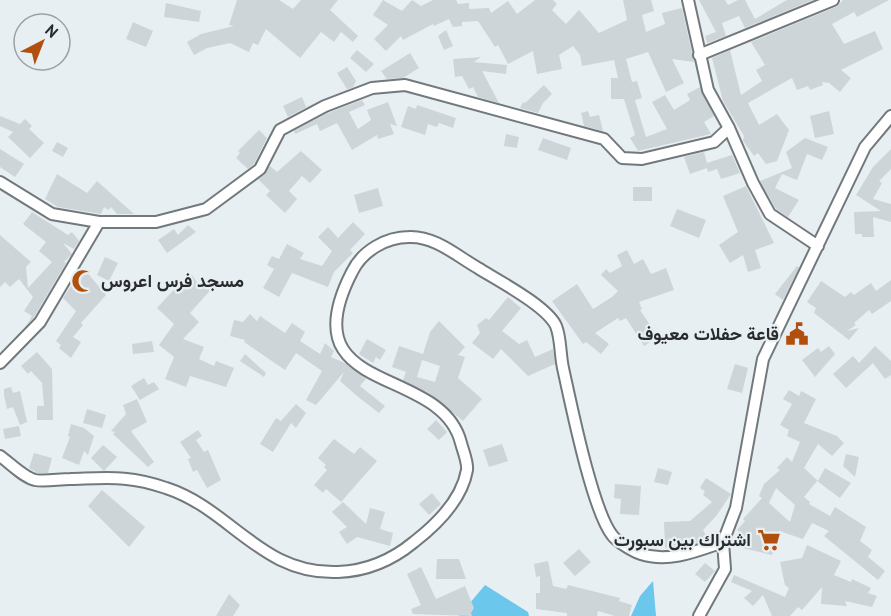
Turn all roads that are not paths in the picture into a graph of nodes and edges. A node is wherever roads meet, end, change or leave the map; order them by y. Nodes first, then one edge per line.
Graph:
1 (688, 0) edge
2 (832, 0) edge
3 (699, 55) junction
4 (891, 116) edge
5 (729, 128) junction
6 (0, 182) edge
7 (99, 222) junction
8 (818, 246) junction
9 (0, 363) edge
10 (0, 456) edge
11 (723, 542) junction
12 (699, 616) edge

1 - 3 street
2 - 3 street
3 - 5 street
4 - 8 street
5 - 7 street
5 - 8 street
6 - 7 street
7 - 9 street
8 - 11 street
10 - 11 street
11 - 12 street

